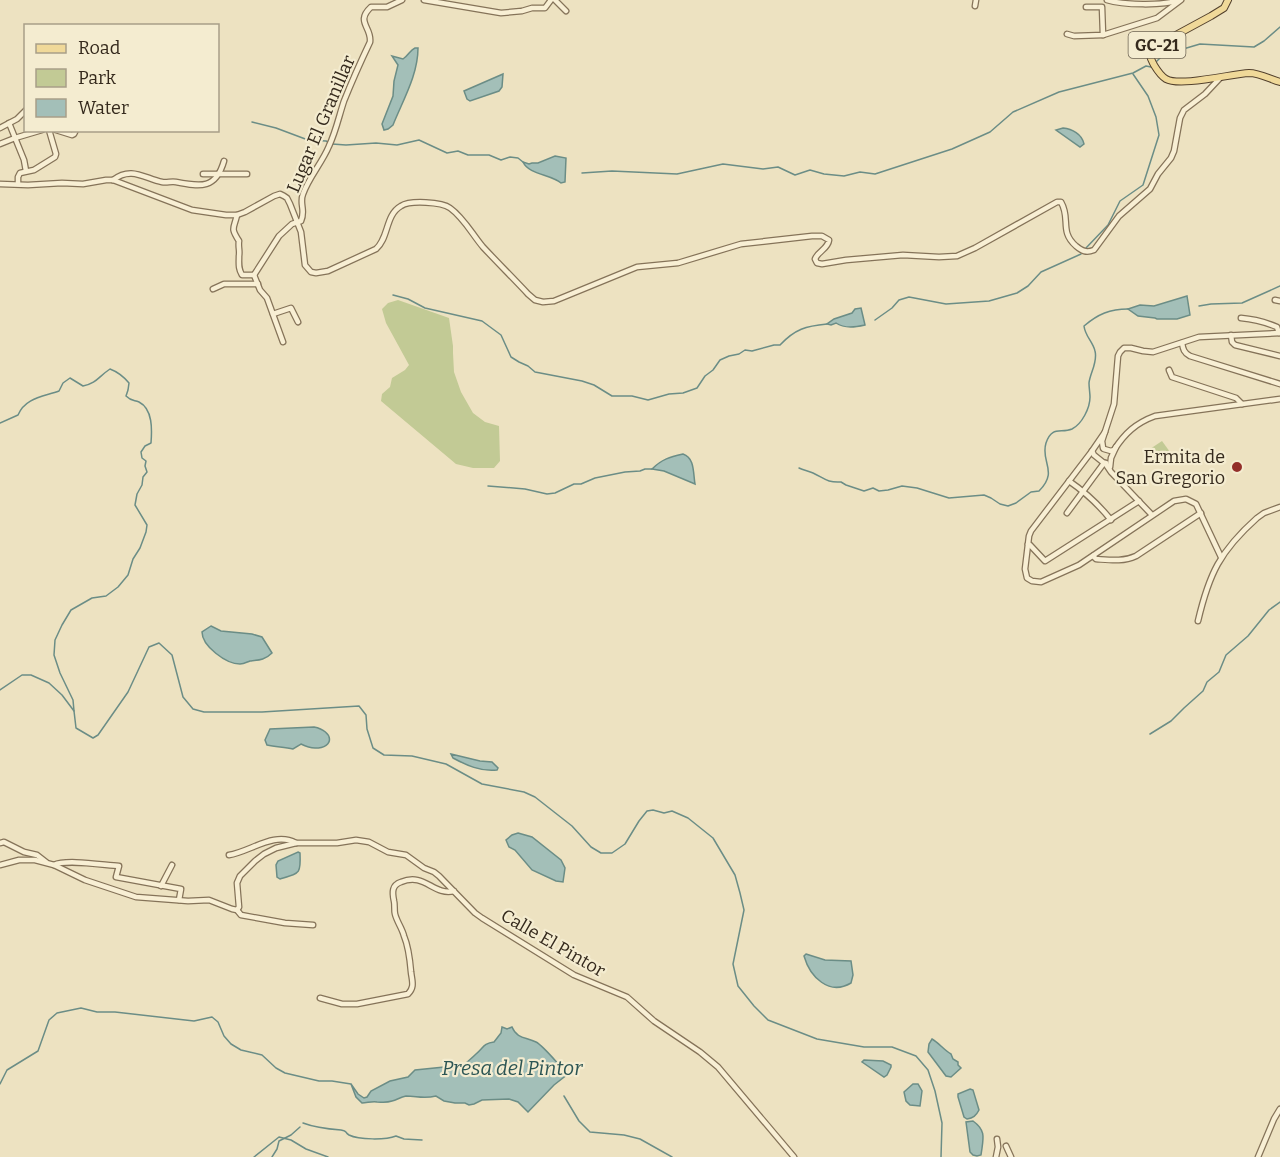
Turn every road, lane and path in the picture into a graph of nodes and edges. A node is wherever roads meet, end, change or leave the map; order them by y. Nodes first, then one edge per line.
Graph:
1 (402, 0) edge
2 (424, 0) edge
3 (553, 0) edge
4 (1107, 0) edge
5 (1180, 0) edge
6 (1229, 0) edge
7 (1086, 7) dead end
8 (566, 11) dead end
9 (1067, 34) dead end
10 (1103, 35) junction
11 (1221, 77) junction
12 (1208, 79) junction
13 (1198, 80) junction
14 (1280, 82) edge
15 (1207, 90) junction
16 (24, 112) edge
17 (9, 123) junction
18 (0, 128) edge
19 (36, 132) edge
20 (50, 132) edge
21 (15, 138) junction
22 (0, 144) edge
23 (224, 161) dead end
24 (26, 171) junction
25 (203, 174) dead end
26 (220, 174) junction
27 (247, 174) dead end
28 (113, 180) junction
29 (0, 183) edge
30 (18, 184) junction
31 (237, 214) junction
32 (298, 223) junction
33 (254, 275) junction
34 (258, 284) junction
35 (213, 289) dead end
36 (273, 314) junction
37 (1241, 318) dead end
38 (298, 322) dead end
39 (1280, 333) edge
40 (1231, 335) junction
41 (283, 342) dead end
42 (1182, 342) junction
43 (1280, 356) edge
44 (1169, 370) dead end
45 (1280, 384) edge
46 (1280, 399) edge
47 (1242, 404) junction
48 (1105, 432) junction
49 (1117, 445) junction
50 (1104, 448) junction
51 (1093, 450) junction
52 (1110, 458) junction
53 (1105, 463) junction
54 (1112, 472) junction
55 (1069, 480) junction
56 (1083, 490) junction
57 (1139, 501) junction
58 (1280, 507) edge
59 (1067, 513) dead end
60 (1201, 513) junction
61 (1152, 515) junction
62 (1111, 520) junction
63 (1028, 544) junction
64 (1093, 556) junction
65 (1221, 557) junction
66 (1198, 621) dead end
67 (0, 843) edge
68 (296, 843) junction
69 (229, 855) dead end
70 (47, 862) junction
71 (0, 865) edge
72 (54, 865) junction
73 (172, 865) dead end
74 (161, 886) junction
75 (454, 891) junction
76 (178, 900) junction
77 (237, 910) junction
78 (314, 925) dead end
79 (320, 998) dead end
80 (1280, 1109) edge
81 (998, 1139) dead end
82 (1006, 1146) dead end
83 (794, 1157) edge
84 (996, 1157) edge
85 (1011, 1157) edge
86 (1258, 1157) edge

1 - 32 street, Lugar El Granillar
2 - 3 street
3 - 8 street
4 - 5 street
5 - 10 street
6 - 13 main road, GC-21
7 - 10 street
9 - 10 street
11 - 12 main road, GC-21
11 - 14 main road, GC-21
11 - 15 street
12 - 13 main road, GC-21
12 - 15 street
13 - 15 street
15 - 32 street
16 - 17 street
17 - 18 street
17 - 21 street
19 - 21 street
20 - 24 street
21 - 22 street
21 - 24 street
23 - 26 street
24 - 30 street
25 - 26 street
26 - 27 street
26 - 28 street
28 - 30 street
28 - 31 street
29 - 30 street
31 - 32 street
31 - 33 street
32 - 33 street
33 - 34 street
34 - 35 street
34 - 36 street
36 - 38 street
36 - 41 street
37 - 39 street
39 - 40 street
40 - 42 street
40 - 43 street
42 - 45 street
42 - 48 street
44 - 47 street
46 - 47 street
47 - 49 street
48 - 50 street
48 - 51 street
49 - 50 street
49 - 52 street
50 - 51 street
50 - 52 street
51 - 53 street
51 - 55 street
52 - 53 street
52 - 54 street
53 - 54 street
53 - 56 street
54 - 57 street
55 - 56 street
55 - 63 street
56 - 59 street
56 - 62 street
57 - 61 street
57 - 62 street
58 - 65 street
60 - 61 street
60 - 64 street
60 - 65 street
61 - 64 street
62 - 63 street
63 - 64 street
65 - 66 street
67 - 70 street
68 - 69 street
68 - 75 street, Calle El Pintor
68 - 77 street
70 - 71 street
70 - 72 street
72 - 74 street
72 - 76 street
73 - 74 street
74 - 76 street
75 - 79 street
75 - 83 street, Calle El Pintor
76 - 77 street
77 - 78 street
80 - 86 street
81 - 84 street
82 - 85 street

